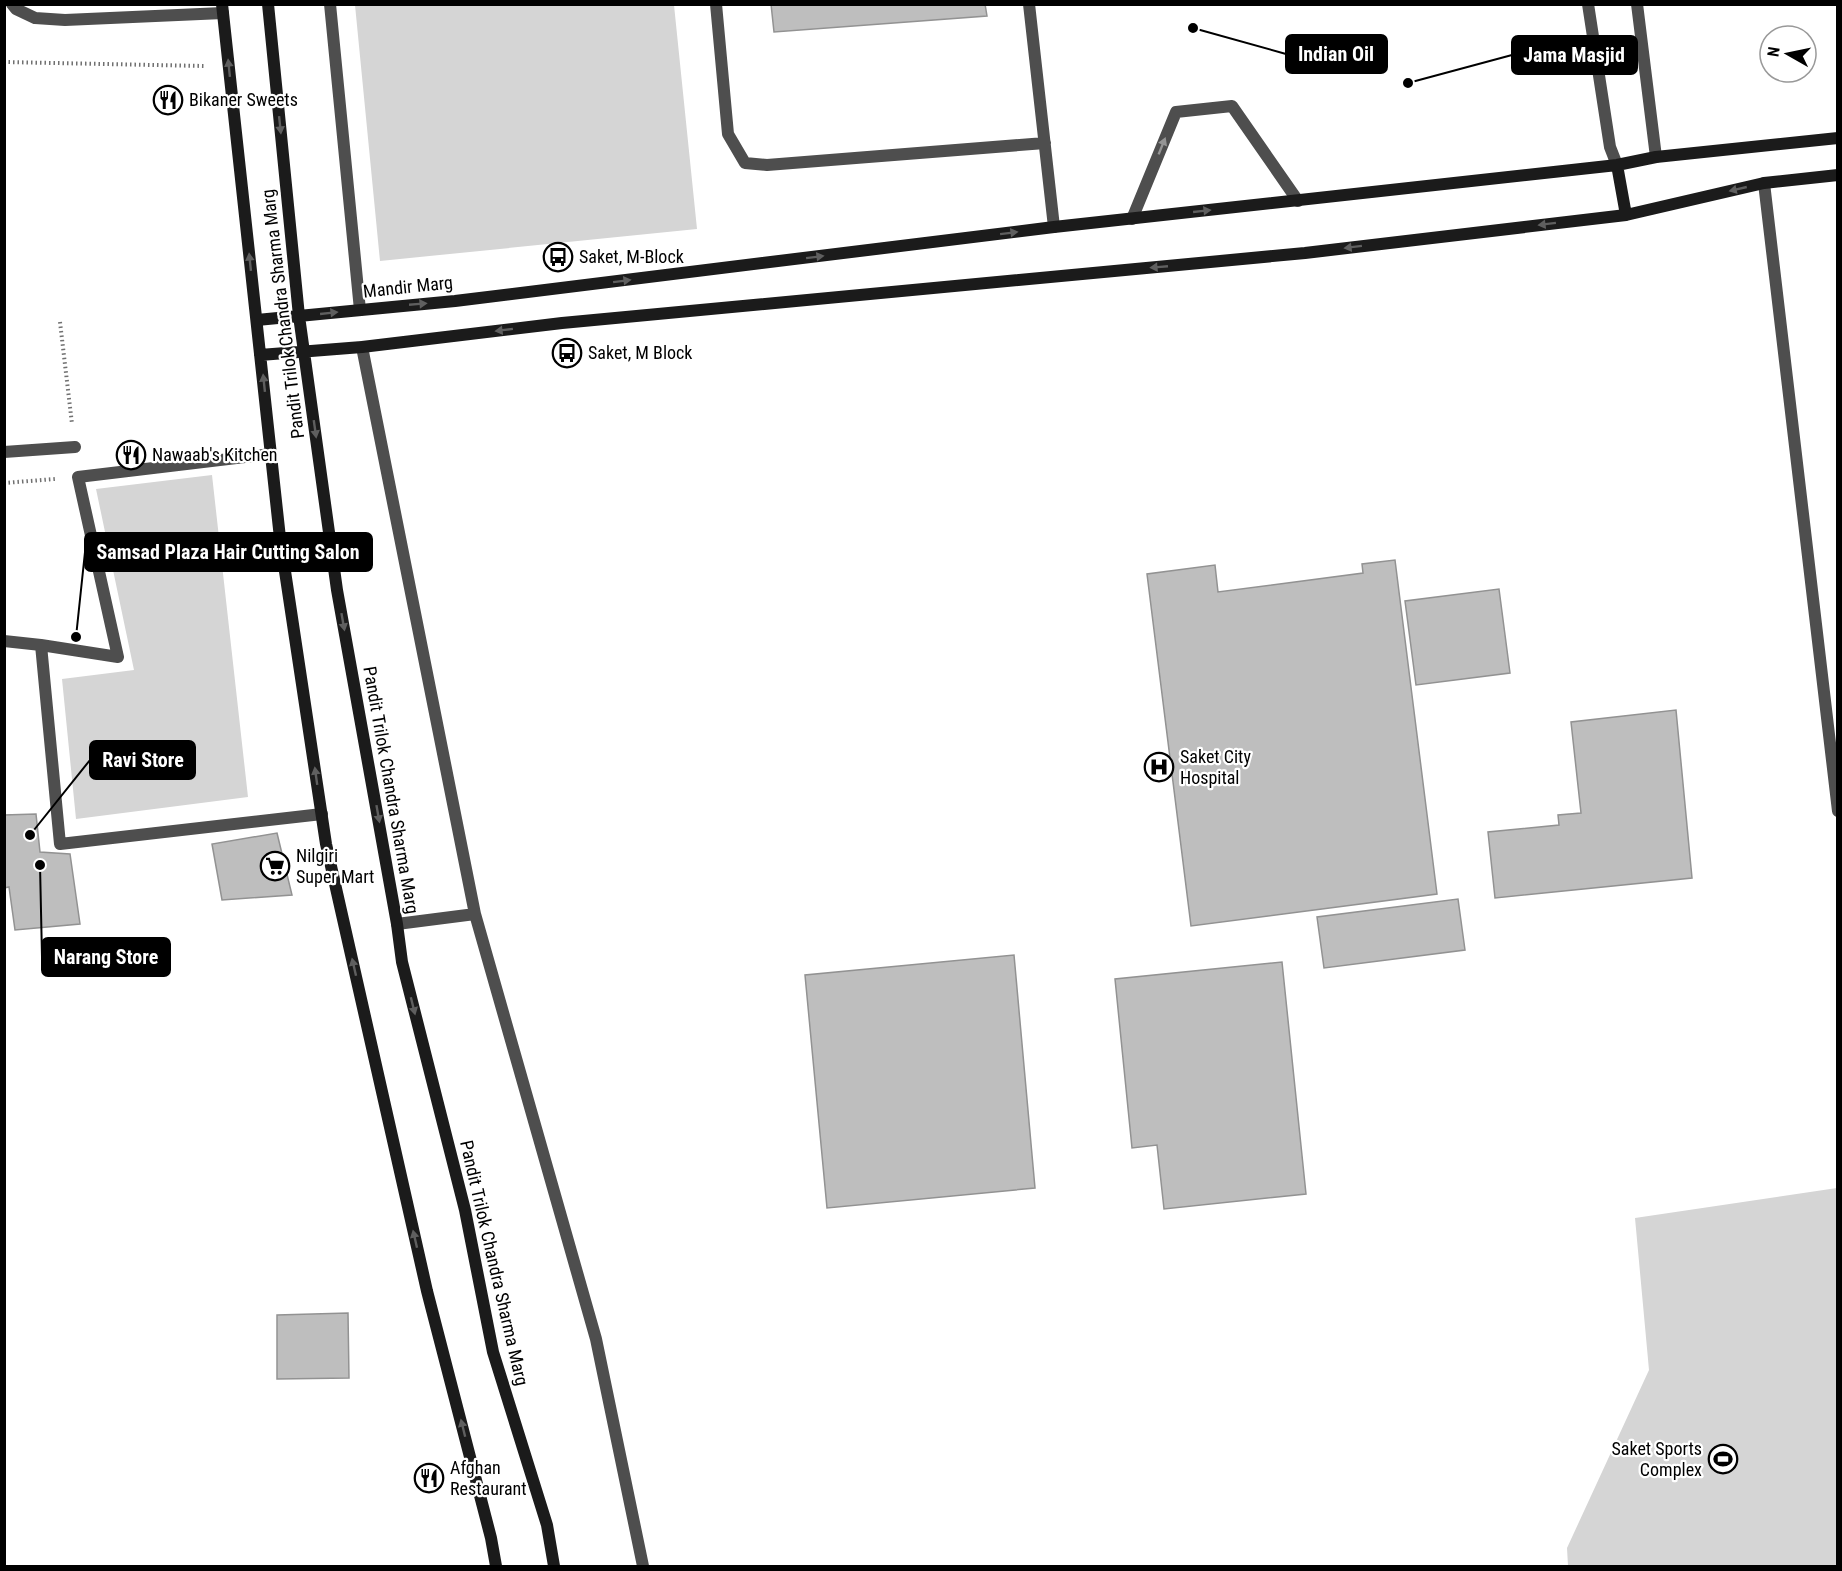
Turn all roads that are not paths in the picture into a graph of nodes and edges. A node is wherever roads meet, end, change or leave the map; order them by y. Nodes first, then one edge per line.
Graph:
1 (12, 4) edge
2 (268, 4) edge
3 (330, 4) edge
4 (716, 4) edge
5 (1029, 4) edge
6 (1588, 4) edge
7 (1637, 4) edge
8 (223, 9) edge
9 (1838, 138) edge
10 (1046, 143) junction
11 (1656, 157) junction
12 (1617, 165) junction
13 (1838, 175) edge
14 (1764, 183) junction
15 (1298, 201) junction
16 (1626, 215) junction
17 (1132, 219) junction
18 (1054, 227) junction
19 (360, 310) junction
20 (299, 316) junction
21 (257, 320) junction
22 (362, 347) junction
23 (304, 351) junction
24 (260, 355) junction
25 (75, 447) dead end
26 (4, 452) edge
27 (271, 454) junction
28 (4, 641) edge
29 (41, 645) junction
30 (1838, 811) edge
31 (322, 814) junction
32 (475, 914) junction
33 (397, 924) junction
34 (496, 1566) edge
35 (554, 1566) edge
36 (643, 1566) edge

1 - 8 street
2 -> 20 main road, Pandit Trilok Chandra Sharma Marg
3 - 19 street
4 - 10 street
5 - 10 street
6 - 12 street
7 - 11 street
21 -> 8 main road, Pandit Trilok Chandra Sharma Marg
9 - 11 main road, Mandir Marg
10 - 18 street
11 - 12 main road, Mandir Marg
12 - 15 main road, Mandir Marg
12 - 16 main road
13 - 14 main road
14 -> 16 main road
14 - 30 street
17 -> 15 main road, Mandir Marg
17 -> 15 street
16 -> 22 main road
17 - 18 main road, Mandir Marg
19 -> 18 main road, Mandir Marg
20 -> 19 main road, Mandir Marg
20 - 21 main road, Mandir Marg
20 - 23 main road, Pandit Trilok Chandra Sharma Marg
21 - 24 main road, Pandit Trilok Chandra Sharma Marg
22 - 23 main road
22 - 32 street
23 - 24 main road
23 -> 33 main road, Pandit Trilok Chandra Sharma Marg
27 -> 24 main road, Pandit Trilok Chandra Sharma Marg
25 - 26 street
27 - 29 street
31 -> 27 main road, Pandit Trilok Chandra Sharma Marg
28 - 29 street
29 - 31 street
34 -> 31 main road, Pandit Trilok Chandra Sharma Marg
32 - 33 street
32 - 36 street
33 -> 35 main road, Pandit Trilok Chandra Sharma Marg

